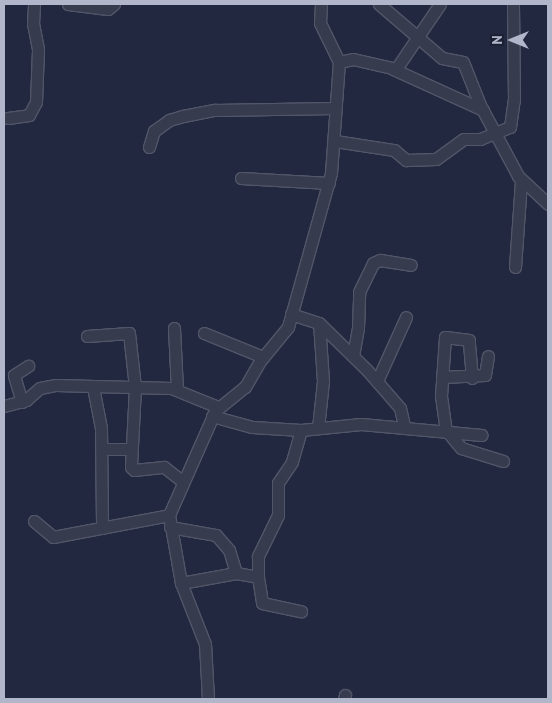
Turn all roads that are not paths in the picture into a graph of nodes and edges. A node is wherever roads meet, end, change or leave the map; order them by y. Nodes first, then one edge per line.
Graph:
1 (34, 4) edge
2 (68, 4) edge
3 (114, 4) edge
4 (321, 4) edge
5 (378, 4) edge
6 (440, 4) edge
7 (512, 4) edge
8 (416, 37) junction
9 (339, 62) junction
10 (393, 69) junction
11 (334, 108) junction
12 (483, 110) junction
13 (8, 118) dead end
14 (494, 132) junction
15 (335, 141) junction
16 (148, 147) dead end
17 (242, 178) dead end
18 (521, 181) junction
19 (329, 183) junction
20 (548, 204) edge
21 (412, 265) dead end
22 (515, 267) dead end
23 (292, 314) junction
24 (406, 316) dead end
25 (319, 323) junction
26 (174, 328) dead end
27 (204, 333) dead end
28 (87, 336) dead end
29 (352, 356) junction
30 (488, 356) dead end
31 (263, 357) junction
32 (28, 366) dead end
33 (442, 377) junction
34 (472, 378) junction
35 (377, 382) junction
36 (135, 386) junction
37 (93, 388) junction
38 (177, 389) junction
39 (22, 402) junction
40 (4, 406) edge
41 (215, 412) junction
42 (404, 426) junction
43 (318, 428) junction
44 (301, 430) junction
45 (446, 430) junction
46 (481, 435) dead end
47 (102, 449) junction
48 (130, 449) junction
49 (503, 461) dead end
50 (183, 482) junction
51 (169, 515) junction
52 (34, 521) dead end
53 (170, 527) junction
54 (102, 528) junction
55 (236, 573) junction
56 (258, 577) junction
57 (181, 583) junction
58 (301, 611) dead end
59 (208, 699) edge

1 - 13 street
2 - 3 street
4 - 9 street
5 - 8 street
6 - 8 street
7 - 14 street
8 - 10 street
8 - 12 street
9 - 10 street
9 - 11 street
10 - 12 street
11 - 15 street
11 - 16 street
12 - 14 street
14 - 15 street
14 - 18 street
15 - 19 street
17 - 19 street
18 - 20 street
18 - 22 street
19 - 23 street
21 - 29 street
23 - 25 street
23 - 31 street
24 - 35 street
25 - 29 street
25 - 43 street
26 - 38 street
27 - 31 street
28 - 36 street
29 - 35 street
30 - 34 street
31 - 41 street
32 - 39 street
33 - 34 street
33 - 34 street
33 - 45 street
35 - 42 street
36 - 37 street
36 - 38 street
36 - 48 street
37 - 39 street
37 - 47 street
38 - 41 street
39 - 40 street
41 - 44 street
41 - 50 street
42 - 43 street
42 - 45 street
43 - 44 street
44 - 56 street
45 - 46 street
45 - 49 street
47 - 48 street
47 - 54 street
48 - 50 street
50 - 51 street
51 - 53 street
51 - 54 street
52 - 54 street
53 - 55 street
53 - 57 street
55 - 56 street
55 - 57 street
56 - 58 street
57 - 59 street

